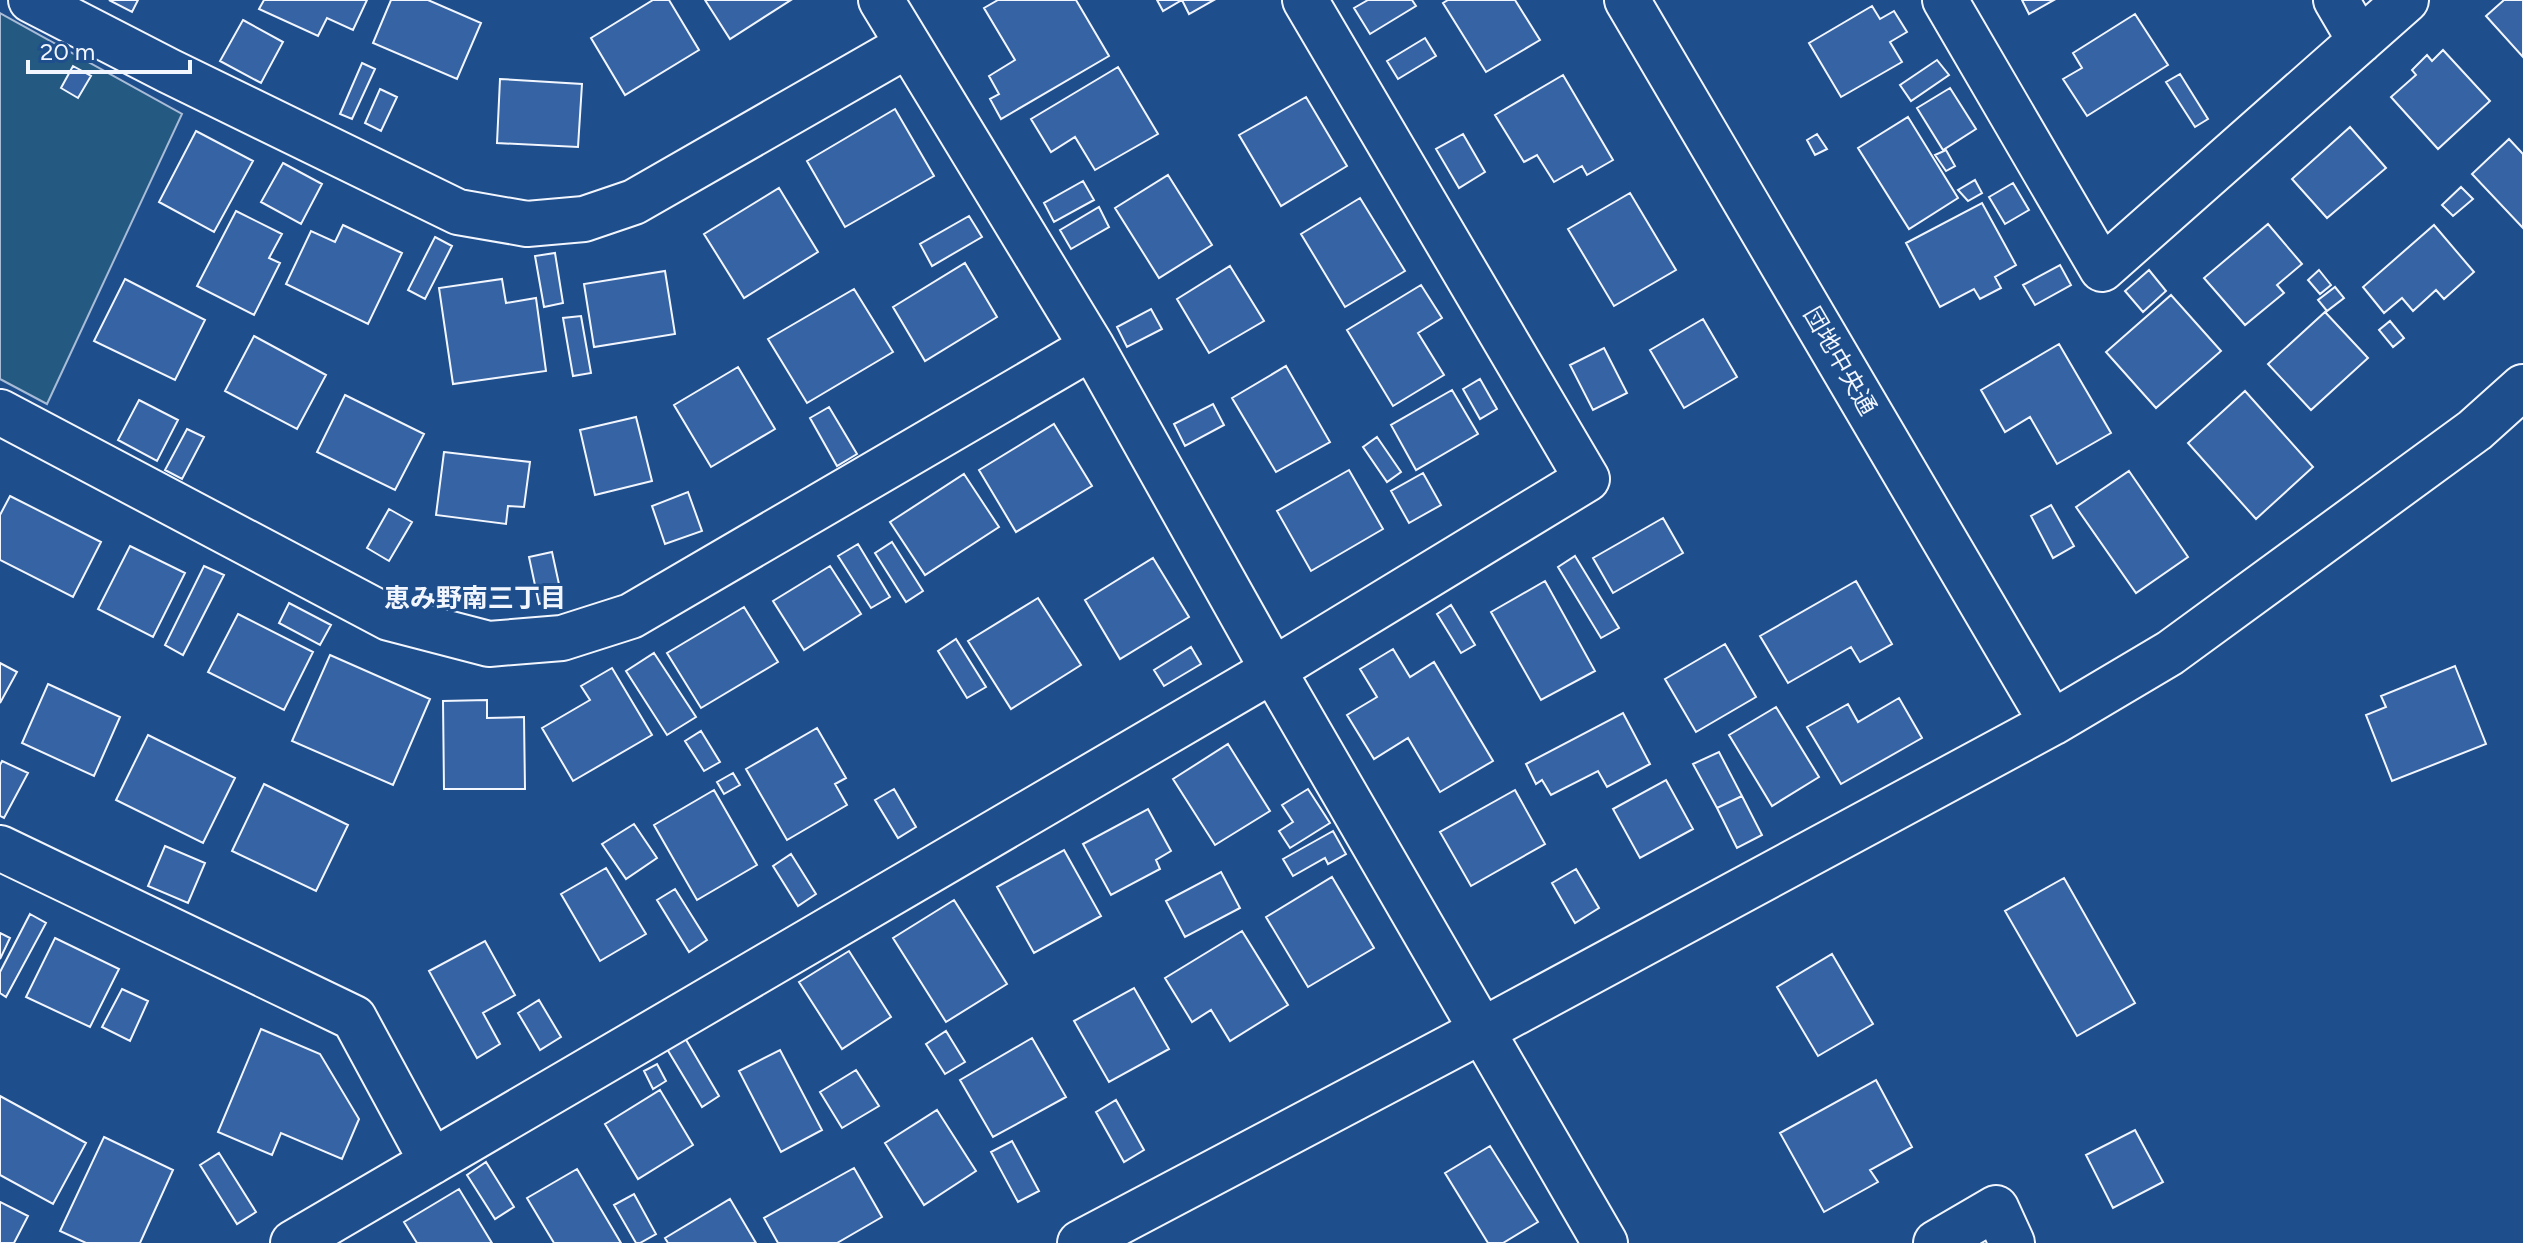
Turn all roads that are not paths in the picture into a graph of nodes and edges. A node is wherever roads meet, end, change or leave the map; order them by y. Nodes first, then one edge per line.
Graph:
1 (31, 0) edge
2 (881, 0) edge
3 (1305, 0) edge
4 (1627, 0) edge
5 (1945, 0) edge
6 (2336, 0) edge
7 (2406, 0) edge
8 (2360, 41) junction
9 (908, 45) junction
10 (1092, 347) junction
11 (2523, 387) edge
12 (0, 412) edge
13 (1273, 670) junction
14 (2052, 723) junction
15 (0, 848) edge
16 (1483, 1030) junction
17 (432, 1162) junction
18 (293, 1243) edge
19 (1080, 1243) edge
20 (1605, 1243) edge
21 (1936, 1243) edge
22 (2012, 1243) edge

1 - 9 street
2 - 9 street
3 - 13 street
4 - 14 street, 団地中央通
5 - 8 street
6 - 8 street
7 - 8 street
9 - 10 street
10 - 12 street
10 - 13 street
11 - 14 street
13 - 16 street
13 - 17 street
14 - 16 street
15 - 17 street
16 - 19 street
16 - 20 street
17 - 18 street
21 - 22 street

